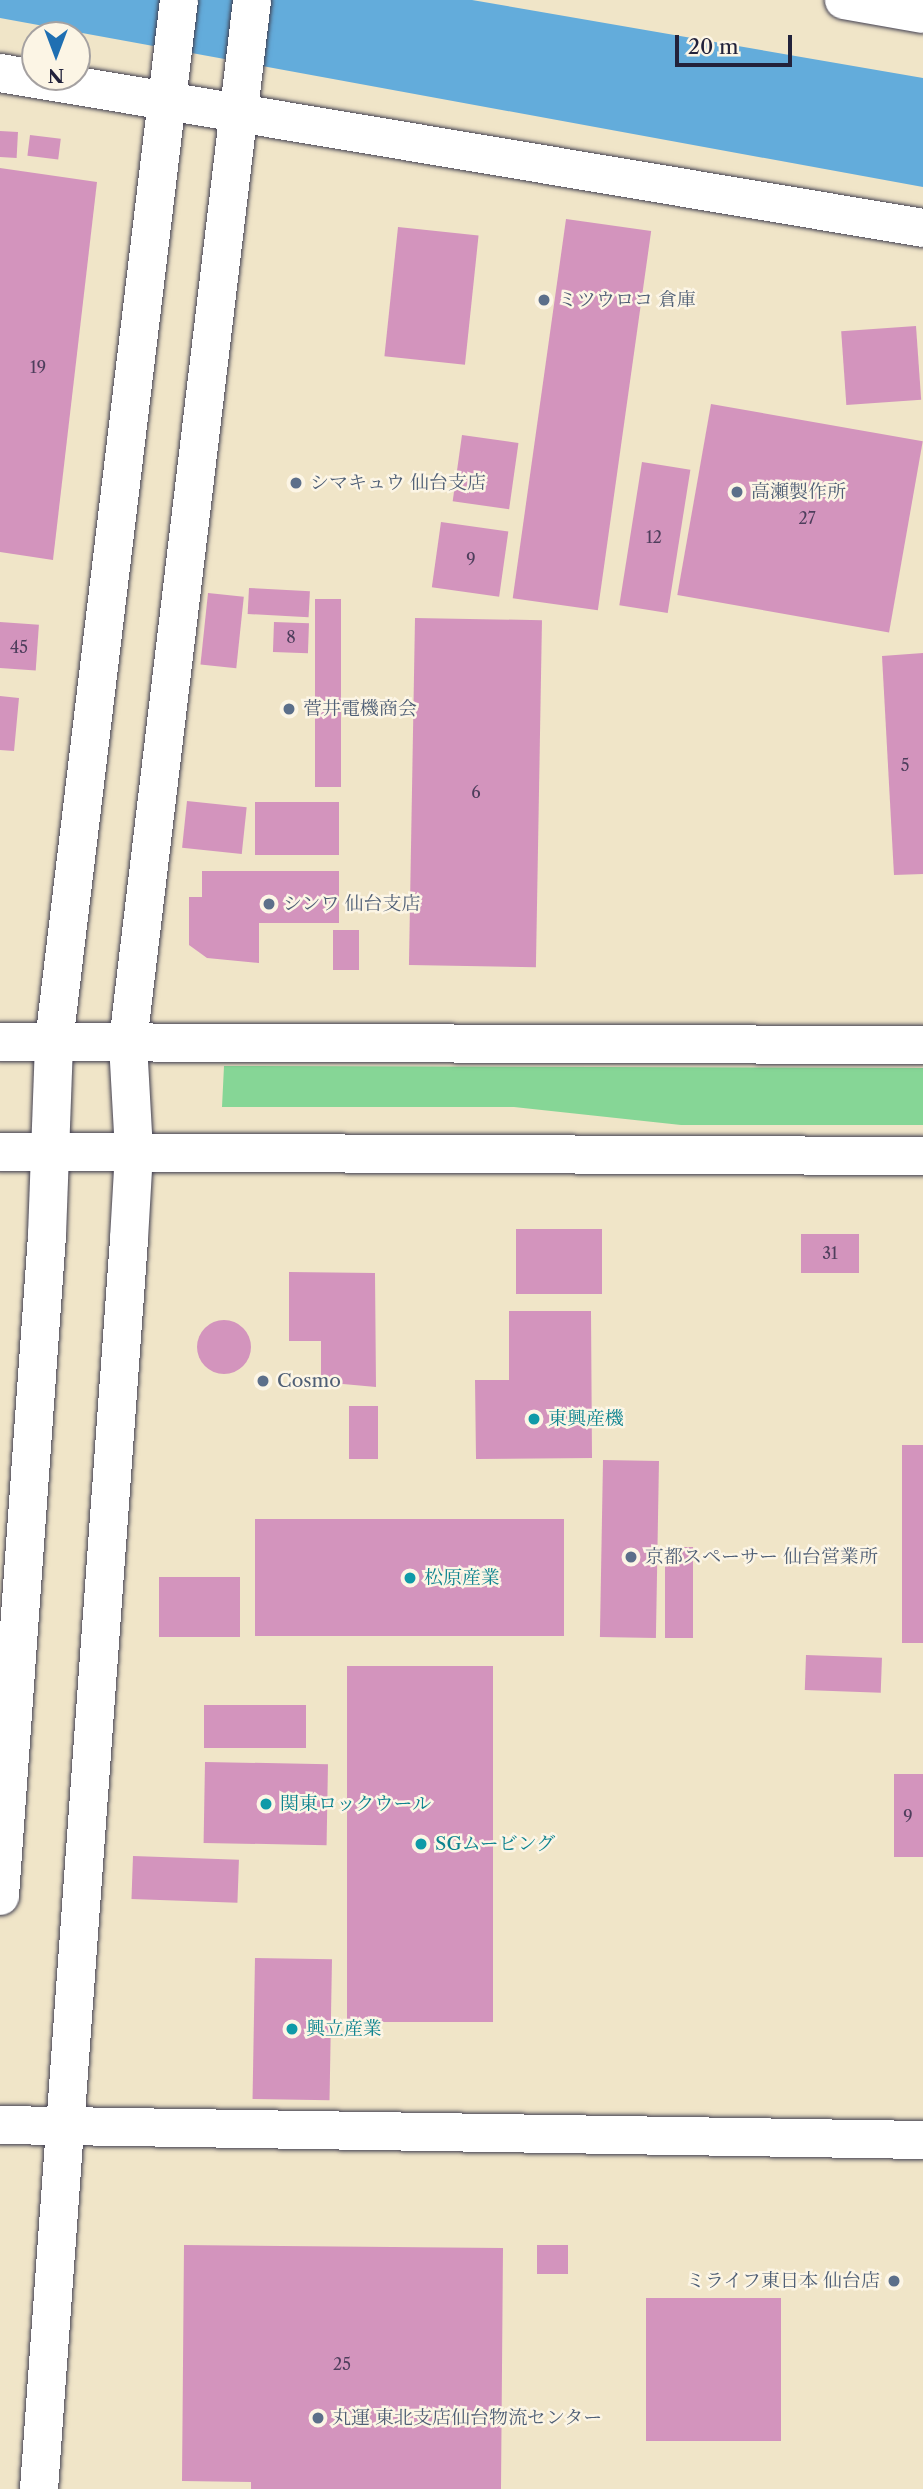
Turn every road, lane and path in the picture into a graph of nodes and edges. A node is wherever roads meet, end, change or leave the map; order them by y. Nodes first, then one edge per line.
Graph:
1 (179, 0) edge
2 (252, 0) edge
3 (844, 0) edge
4 (923, 14) edge
5 (0, 73) edge
6 (167, 102) junction
7 (239, 112) junction
8 (923, 228) edge
9 (0, 1042) edge
10 (54, 1042) junction
11 (128, 1042) junction
12 (923, 1045) edge
13 (134, 1151) junction
14 (0, 1152) edge
15 (52, 1152) junction
16 (923, 1156) edge
17 (0, 1896) edge
18 (0, 2125) edge
19 (62, 2126) junction
20 (923, 2140) edge
21 (39, 2489) edge

1 - 6 street
2 - 7 street
3 - 4 street
5 - 6 street
6 - 7 street
6 - 10 street
7 - 8 street
7 - 11 street
9 - 10 street
10 - 11 street
10 - 15 street
11 - 12 street
11 - 13 street
13 - 15 street
13 - 16 street
13 - 19 street
14 - 15 street
15 - 17 street
18 - 19 street
19 - 20 street
19 - 21 street

